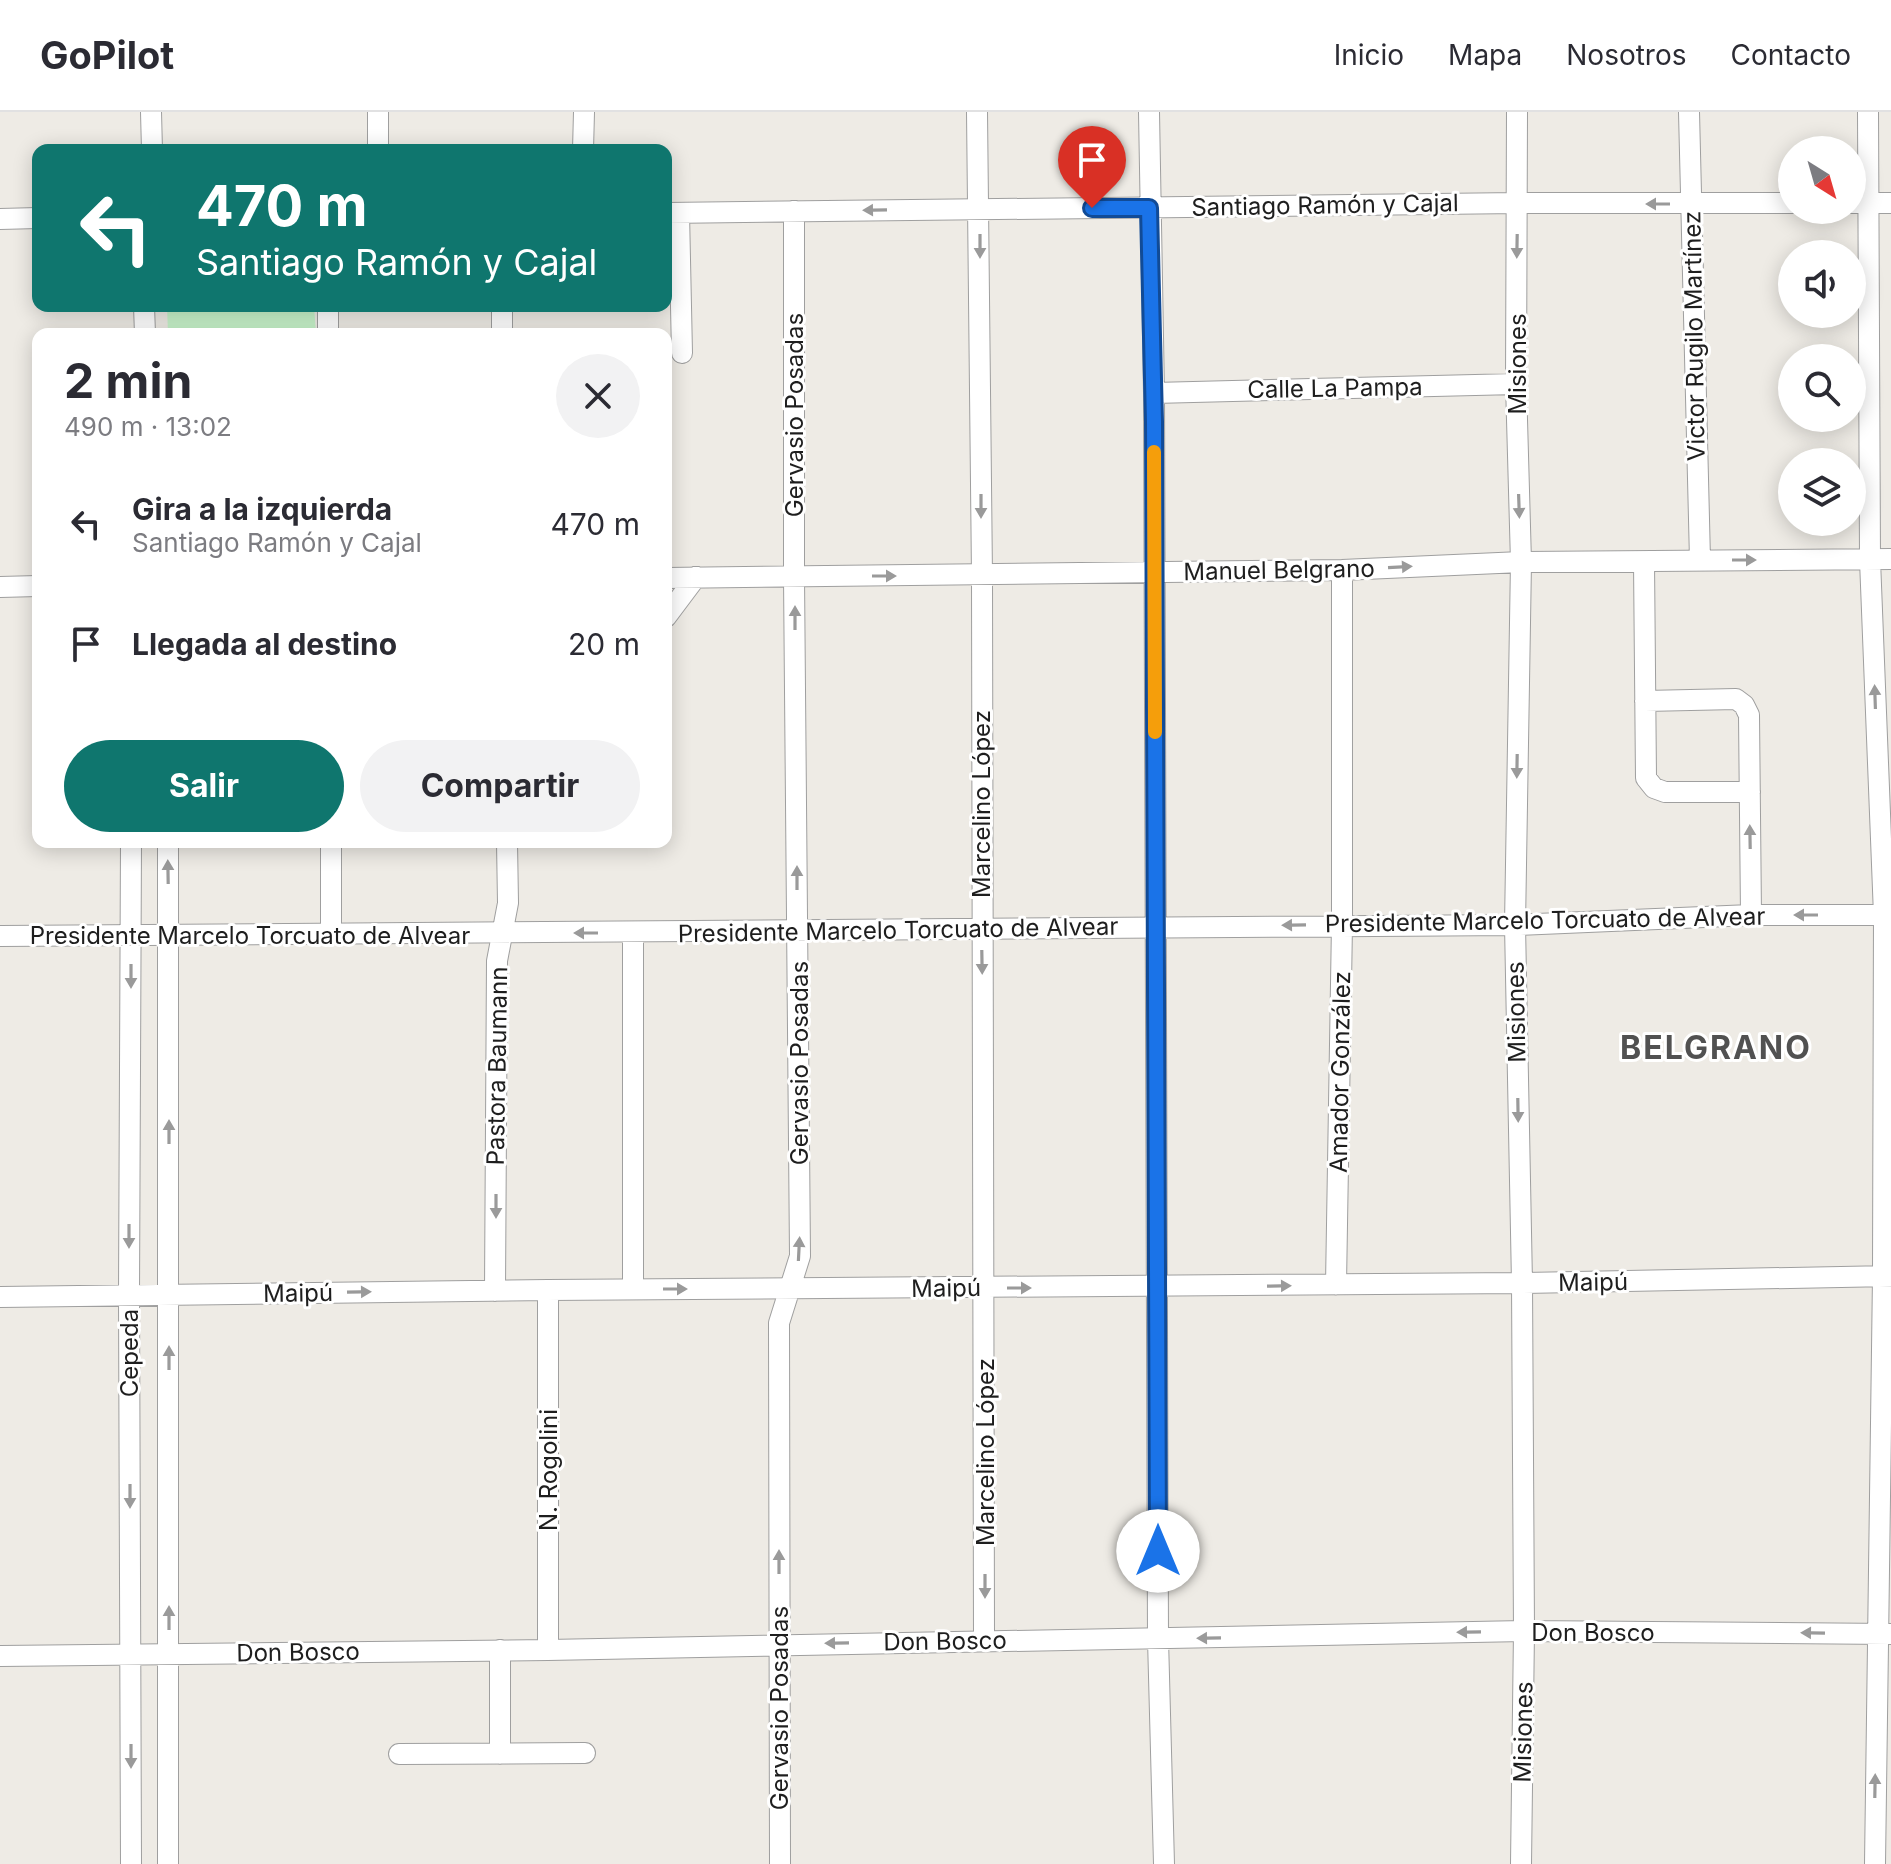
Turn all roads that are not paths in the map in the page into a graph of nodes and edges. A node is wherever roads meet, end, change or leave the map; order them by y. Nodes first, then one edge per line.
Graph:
1 (151, 112) edge
2 (378, 112) edge
3 (584, 112) edge
4 (977, 112) edge
5 (1149, 112) edge
6 (1517, 112) edge
7 (1689, 112) edge
8 (1868, 112) edge
9 (1866, 136) edge
10 (152, 144) edge
11 (378, 144) edge
12 (583, 144) edge
13 (1518, 203) junction
14 (1778, 203) edge
15 (1866, 203) edge
16 (1891, 203) edge
17 (1691, 204) junction
18 (1149, 208) junction
19 (979, 209) junction
20 (794, 211) junction
21 (672, 213) edge
22 (32, 218) edge
23 (0, 219) edge
24 (1861, 224) edge
25 (682, 353) dead end
26 (1516, 384) junction
27 (1154, 393) junction
28 (1891, 559) edge
29 (1700, 560) junction
30 (1870, 560) junction
31 (1521, 562) junction
32 (1644, 562) junction
33 (1342, 570) junction
34 (1155, 571) junction
35 (982, 576) junction
36 (696, 577) junction
37 (794, 577) junction
38 (672, 578) edge
39 (32, 586) edge
40 (0, 587) edge
41 (672, 609) edge
42 (1645, 701) junction
43 (1750, 792) junction
44 (131, 848) edge
45 (168, 848) edge
46 (331, 848) edge
47 (507, 848) edge
48 (1751, 915) junction
49 (1888, 915) edge
50 (1342, 924) junction
51 (1515, 925) junction
52 (1156, 927) junction
53 (981, 929) junction
54 (797, 931) junction
55 (503, 933) junction
56 (633, 933) junction
57 (331, 934) junction
58 (169, 935) junction
59 (0, 936) edge
60 (131, 936) junction
61 (1887, 1276) edge
62 (1522, 1283) junction
63 (1336, 1285) junction
64 (1157, 1287) junction
65 (985, 1288) junction
66 (633, 1289) junction
67 (548, 1290) junction
68 (790, 1290) junction
69 (495, 1291) junction
70 (169, 1294) junction
71 (129, 1295) junction
72 (0, 1297) edge
73 (1524, 1631) junction
74 (1884, 1634) edge
75 (1158, 1639) junction
76 (984, 1640) junction
77 (779, 1645) junction
78 (500, 1650) junction
79 (548, 1650) junction
80 (130, 1653) junction
81 (169, 1653) junction
82 (0, 1656) edge
83 (585, 1753) dead end
84 (399, 1754) dead end
85 (500, 1754) junction
86 (131, 1864) edge
87 (168, 1864) edge
88 (780, 1864) edge
89 (1164, 1864) edge
90 (1521, 1864) edge
91 (1875, 1864) edge

1 - 10 street
2 - 11 street
3 - 12 street
4 - 19 street, Marcelino López
5 - 18 street
6 - 13 street, Misiones
7 - 17 street, Victor Rugilo Martínez
8 - 9 street
17 -> 13 street, Santiago Ramón y Cajal
13 - 18 street, Santiago Ramón y Cajal
13 -> 26 street, Misiones
14 - 17 street, Santiago Ramón y Cajal
15 - 16 street
17 - 29 street, Victor Rugilo Martínez
18 - 19 street, Santiago Ramón y Cajal
18 - 27 street
19 -> 20 street, Santiago Ramón y Cajal
19 -> 35 street, Marcelino López
20 - 21 street, Santiago Ramón y Cajal
20 - 37 street, Gervasio Posadas
21 - 25 street
22 - 23 street
24 - 30 street
26 - 27 street, Calle La Pampa
26 -> 31 street, Misiones
27 - 34 street
28 - 30 street, Manuel Belgrano
29 -> 30 street, Manuel Belgrano
29 - 32 street, Manuel Belgrano
49 -> 30 street
31 - 32 street, Manuel Belgrano
33 -> 31 street, Manuel Belgrano
31 -> 51 street, Misiones
32 - 42 street
33 - 34 street, Manuel Belgrano
33 - 50 street, Amador González
34 - 35 street, Manuel Belgrano
34 - 52 street
37 -> 35 street, Manuel Belgrano
35 - 53 street, Marcelino López
36 - 37 street, Manuel Belgrano
36 - 38 street, Manuel Belgrano
36 - 41 street
54 -> 37 street, Gervasio Posadas
39 - 40 street
42 - 43 street
42 - 43 street
48 -> 43 street
44 - 60 street, Cepeda
58 -> 45 street, Cepeda
46 - 57 street
47 - 55 street, Pastora Baumann
49 -> 48 street, Presidente Marcelo Torcuato de Alvear
48 - 51 street, Presidente Marcelo Torcuato de Alvear
49 - 61 street
50 - 51 street, Presidente Marcelo Torcuato de Alvear
50 -> 52 street, Presidente Marcelo Torcuato de Alvear
50 - 63 street, Amador González
51 -> 62 street, Misiones
52 - 53 street, Presidente Marcelo Torcuato de Alvear
52 - 64 street
53 - 54 street, Presidente Marcelo Torcuato de Alvear
53 -> 65 street, Marcelino López
54 - 56 street, Presidente Marcelo Torcuato de Alvear
68 -> 54 street, Gervasio Posadas
56 -> 55 street, Presidente Marcelo Torcuato de Alvear
55 - 57 street, Presidente Marcelo Torcuato de Alvear
55 -> 69 street, Pastora Baumann
56 - 66 street
57 - 58 street, Presidente Marcelo Torcuato de Alvear
58 - 60 street, Presidente Marcelo Torcuato de Alvear
70 -> 58 street, Cepeda
59 - 60 street, Presidente Marcelo Torcuato de Alvear
60 -> 71 street, Cepeda
61 - 62 street, Maipú
61 - 74 street
62 - 63 street, Maipú
62 - 73 street, Misiones
64 -> 63 street, Maipú
65 -> 64 street, Maipú
64 - 75 street
65 - 68 street, Maipú
65 -> 76 street, Marcelino López
66 - 67 street, Maipú
66 -> 68 street, Maipú
67 - 69 street, Maipú
67 - 79 street, N. Rogolini
77 -> 68 street, Gervasio Posadas
70 -> 69 street, Maipú
70 - 71 street, Maipú
81 -> 70 street, Cepeda
71 - 72 street, Maipú
71 -> 80 street, Cepeda
74 -> 73 street, Don Bosco
73 -> 75 street, Don Bosco
73 - 90 street, Misiones
91 -> 74 street
75 - 76 street, Don Bosco
75 - 89 street
76 -> 77 street, Don Bosco
77 - 79 street, Don Bosco
77 - 88 street, Gervasio Posadas
78 - 79 street, Don Bosco
78 - 81 street, Don Bosco
78 - 85 street
80 - 81 street, Don Bosco
80 - 82 street, Don Bosco
80 -> 86 street, Cepeda
81 - 87 street, Cepeda
83 - 85 street
84 - 85 street

